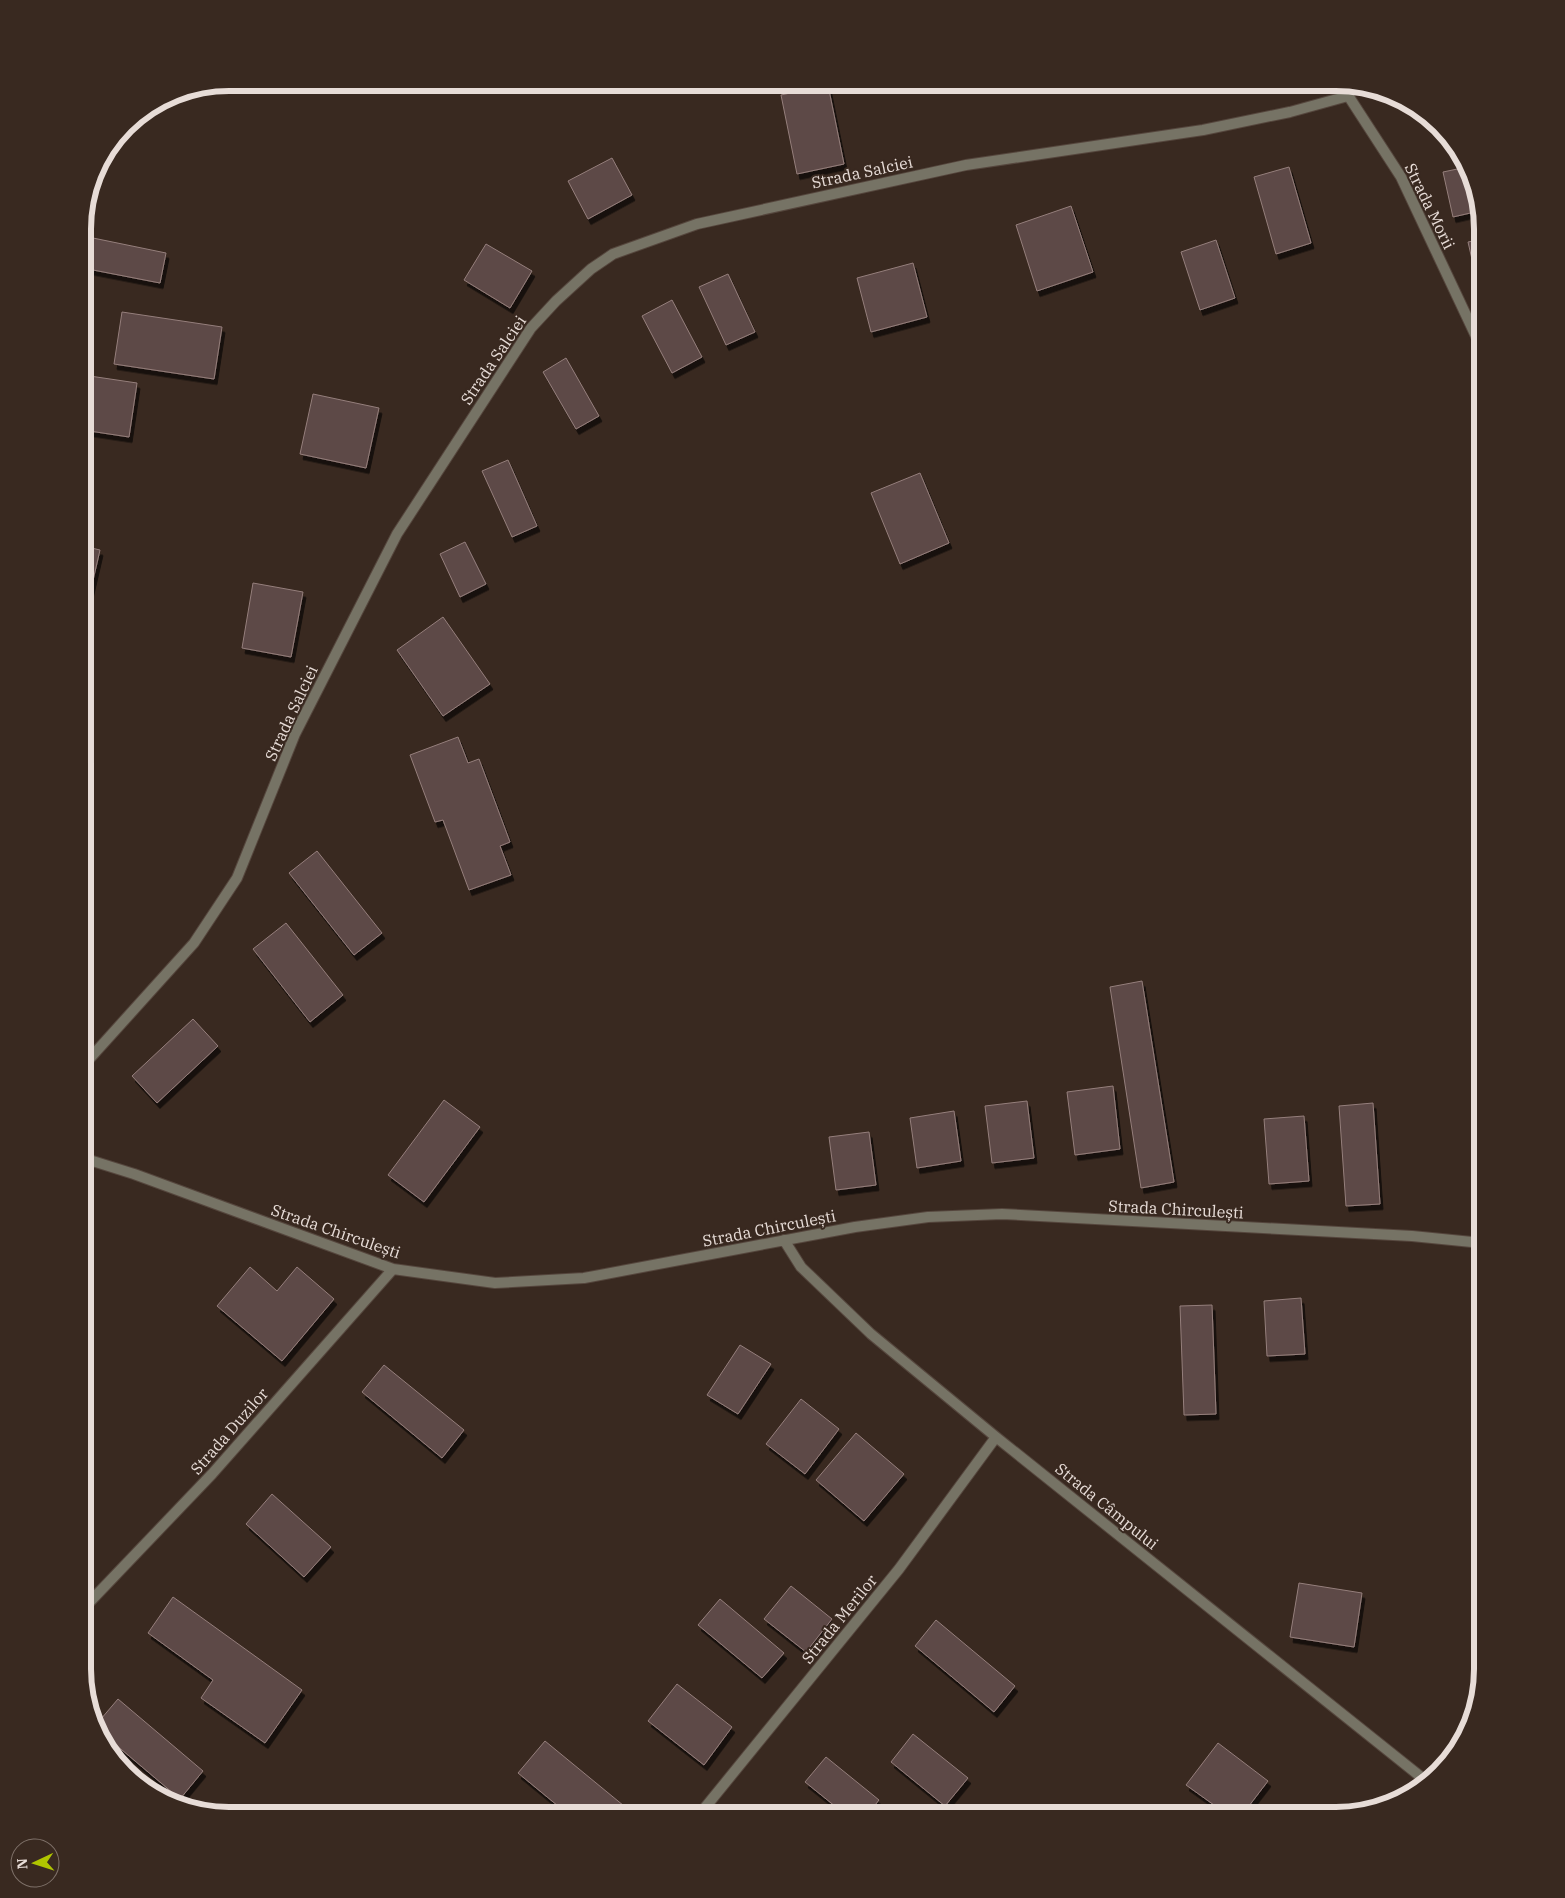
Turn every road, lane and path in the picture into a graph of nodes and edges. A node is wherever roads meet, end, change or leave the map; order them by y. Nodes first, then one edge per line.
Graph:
1 (1346, 92) edge
2 (1348, 96) junction
3 (1474, 332) edge
4 (91, 1057) edge
5 (91, 1161) edge
6 (784, 1240) junction
7 (1474, 1242) edge
8 (392, 1269) junction
9 (996, 1437) junction
10 (91, 1600) edge
11 (1421, 1777) edge
12 (706, 1807) edge

1 - 2 street, Strada Morii
2 - 3 street, Strada Morii
2 - 4 street, Strada Salciei
5 - 8 street, Strada Chirculești
6 - 7 street, Strada Chirculești
6 - 8 street, Strada Chirculești
6 - 9 street, Strada Câmpului
8 - 10 street, Strada Duzilor
9 - 11 street, Strada Câmpului
9 - 12 street, Strada Merilor

